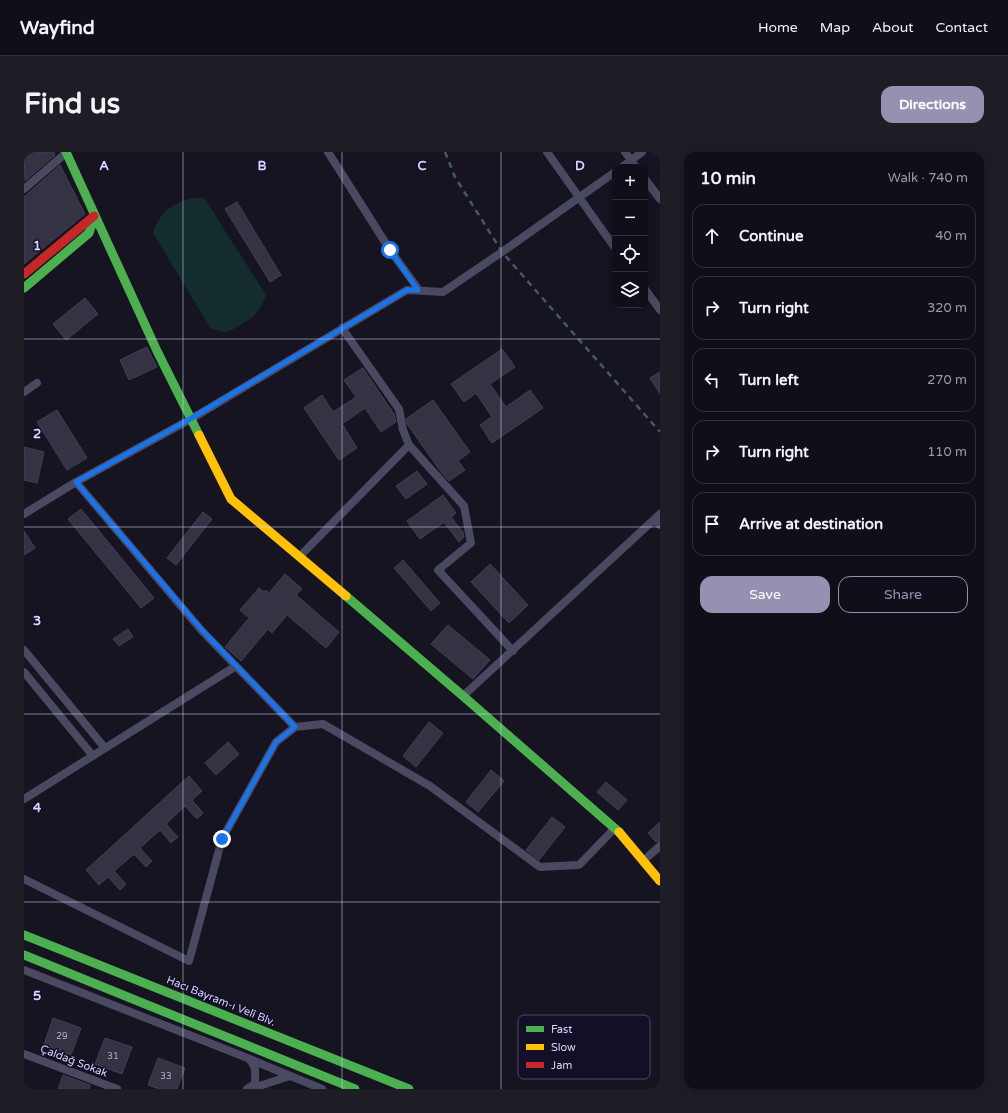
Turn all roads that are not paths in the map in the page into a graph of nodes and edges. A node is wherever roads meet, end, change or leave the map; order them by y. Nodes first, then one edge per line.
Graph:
1 (66, 152) edge
2 (328, 152) edge
3 (547, 152) edge
4 (625, 152) edge
5 (642, 152) edge
6 (634, 164) edge
7 (612, 174) edge
8 (648, 183) edge
9 (24, 189) edge
10 (580, 199) junction
11 (660, 199) edge
12 (95, 215) junction
13 (612, 244) edge
14 (24, 274) edge
15 (24, 288) edge
16 (418, 290) junction
17 (648, 293) edge
18 (660, 309) edge
19 (342, 328) junction
20 (37, 383) dead end
21 (24, 392) edge
22 (190, 419) junction
23 (409, 445) junction
24 (76, 482) junction
25 (24, 514) edge
26 (658, 520) edge
27 (299, 557) junction
28 (24, 650) edge
29 (513, 650) junction
30 (236, 666) junction
31 (24, 672) edge
32 (463, 696) junction
33 (295, 727) junction
34 (105, 748) junction
35 (93, 756) junction
36 (24, 799) edge
37 (615, 828) junction
38 (660, 846) edge
39 (643, 861) junction
40 (24, 879) edge
41 (660, 881) edge
42 (24, 935) edge
43 (24, 955) edge
44 (24, 970) edge
45 (24, 1054) edge
46 (248, 1058) junction
47 (290, 1076) junction
48 (255, 1084) junction
49 (117, 1089) edge
50 (247, 1089) edge
51 (322, 1089) edge
52 (355, 1089) edge
53 (409, 1089) edge

1 - 9 street
1 - 12 main road
2 - 16 street
3 - 10 street
4 - 6 street
5 - 6 street
7 - 10 street
8 - 11 street
10 - 13 street
10 - 16 street
12 - 14 main road
12 - 15 main road
12 - 22 main road
16 - 19 street
17 - 18 street
19 - 22 street
19 - 23 street
20 - 21 street
22 - 24 street
22 - 27 main road
23 - 27 street
23 - 29 street
24 - 25 street
24 - 30 street
26 - 29 street
27 - 32 main road
28 - 34 street
29 - 32 street
30 - 33 street
30 - 34 street
31 - 35 street
32 - 37 main road
33 - 37 street
33 - 40 street
34 - 35 street
35 - 36 street
37 - 39 main road
38 - 39 street
39 - 41 main road
42 - 53 main road, Hacı Bayram-ı Velî Blv.
43 - 52 main road
44 - 46 street
45 - 49 street, Çaldağ Sokak
46 - 47 street
46 - 48 street
47 - 48 street
47 - 51 street
48 - 50 street

